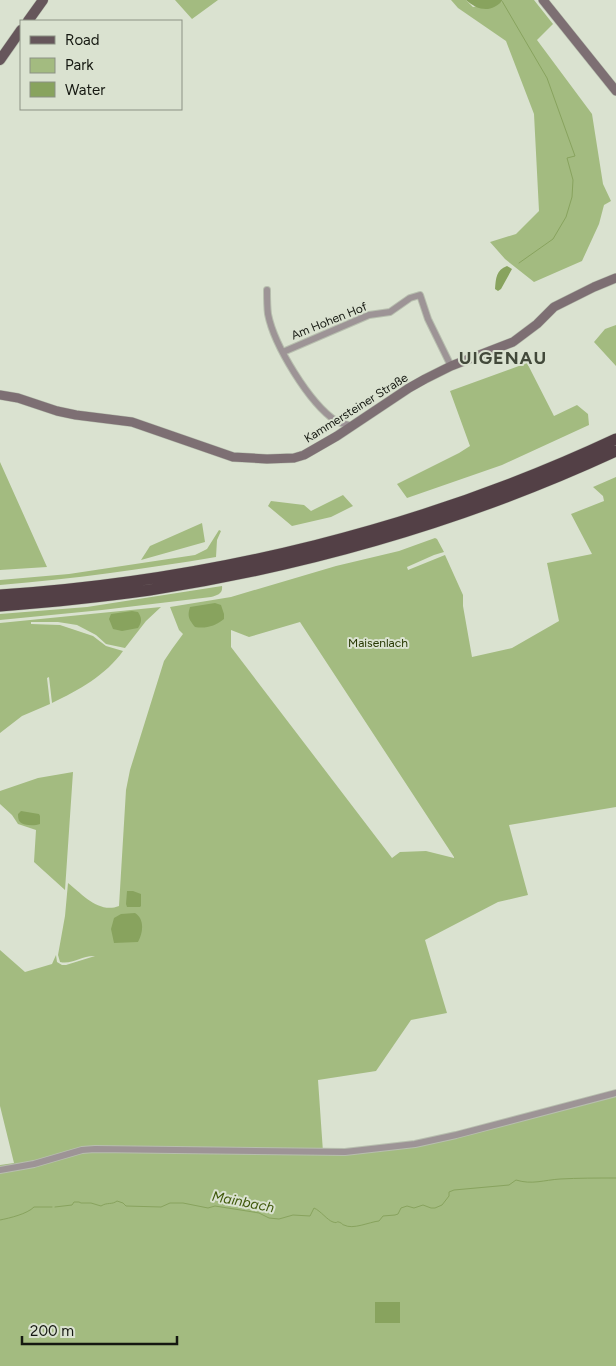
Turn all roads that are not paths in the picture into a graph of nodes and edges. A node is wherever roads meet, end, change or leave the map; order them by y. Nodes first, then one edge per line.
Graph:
1 (43, 0) edge
2 (543, 0) edge
3 (29, 20) edge
4 (20, 31) edge
5 (0, 60) edge
6 (616, 91) edge
7 (616, 278) edge
8 (267, 290) dead end
9 (283, 352) junction
10 (451, 366) junction
11 (0, 395) edge
12 (351, 426) junction
13 (616, 439) edge
14 (616, 451) edge
15 (0, 595) edge
16 (0, 606) edge
17 (616, 1094) edge
18 (0, 1170) edge

1 - 3 main road
2 - 6 street
4 - 5 main road
7 - 10 street, Kammersteiner Straße
8 - 9 street, Am Hohen Hof
9 - 10 street, Am Hohen Hof
9 - 12 street, Am Hohen Hof
10 - 12 street, Kammersteiner Straße
11 - 12 street, Kammersteiner Straße
13 - 15 highway
14 - 16 highway
17 - 18 street

